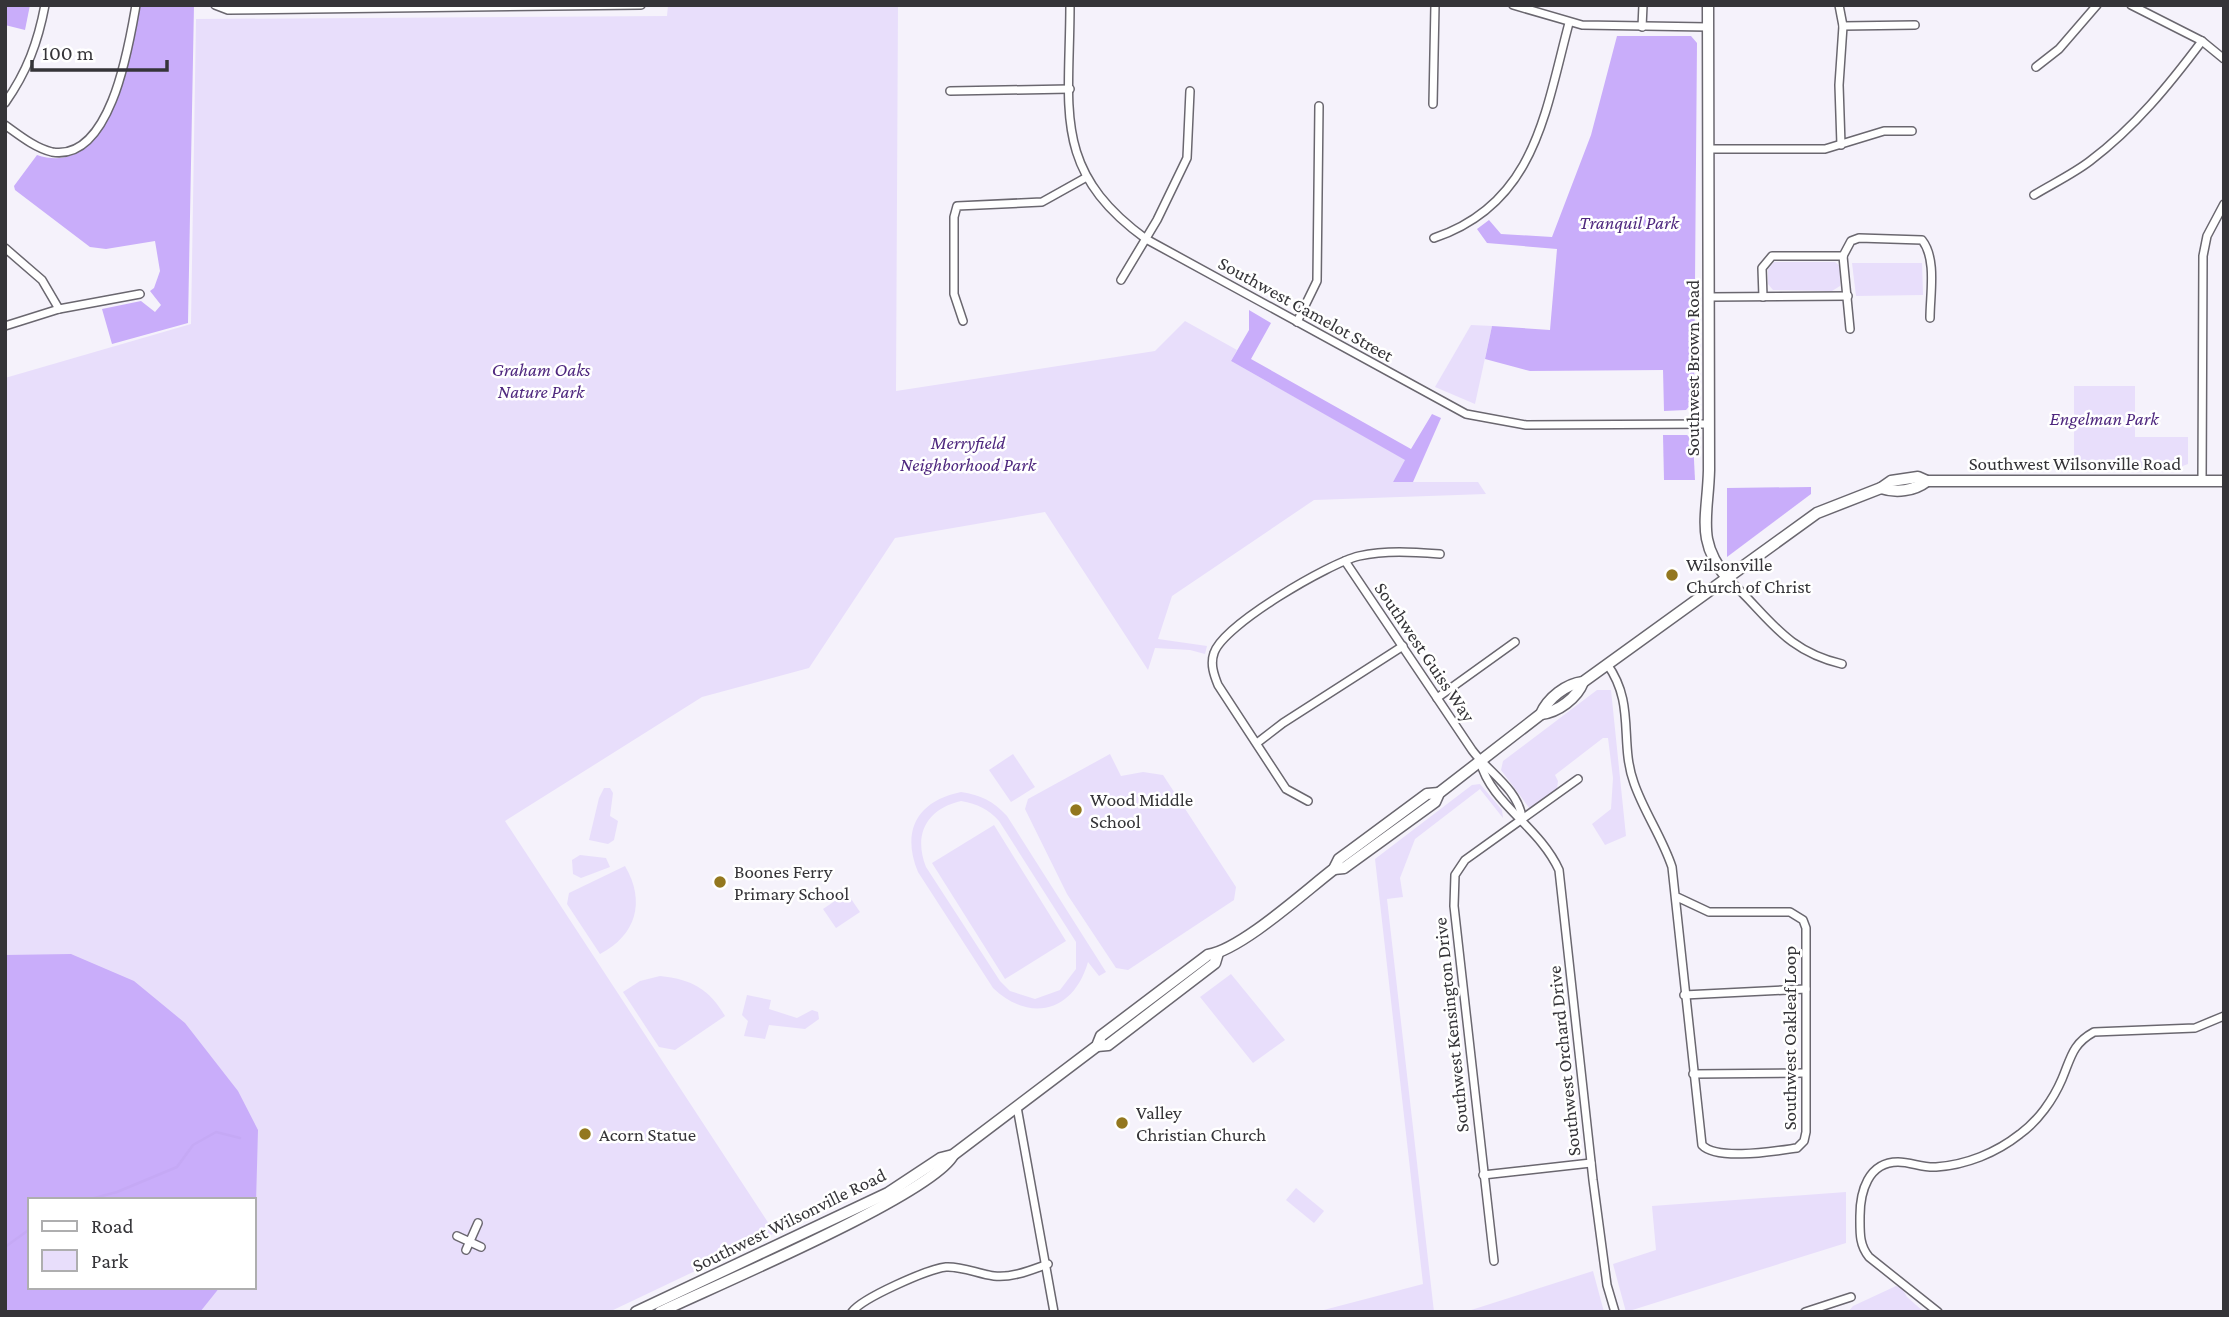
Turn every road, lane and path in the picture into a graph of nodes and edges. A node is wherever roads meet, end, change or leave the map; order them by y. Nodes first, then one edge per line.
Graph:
1 (45, 5) edge
2 (136, 5) edge
3 (641, 5) edge
4 (1070, 5) edge
5 (1434, 5) edge
6 (1513, 5) edge
7 (1643, 5) edge
8 (1708, 5) edge
9 (1839, 5) edge
10 (2097, 5) edge
11 (2131, 5) edge
12 (216, 6) edge
13 (348, 7) edge
14 (449, 7) edge
15 (1527, 7) edge
16 (1569, 23) junction
17 (1915, 25) dead end
18 (1843, 26) junction
19 (1643, 27) junction
20 (1708, 27) junction
21 (2202, 41) junction
22 (2224, 60) edge
23 (2036, 67) dead end
24 (1070, 89) junction
25 (950, 91) dead end
26 (1190, 91) dead end
27 (5, 103) edge
28 (1433, 104) dead end
29 (1319, 106) dead end
30 (5, 125) edge
31 (1912, 131) dead end
32 (1841, 145) junction
33 (1709, 149) junction
34 (1085, 178) junction
35 (2034, 195) dead end
36 (2224, 204) edge
37 (1434, 238) dead end
38 (1146, 239) junction
39 (5, 248) edge
40 (1843, 256) junction
41 (1121, 280) dead end
42 (140, 294) dead end
43 (1848, 296) junction
44 (1710, 297) junction
45 (1763, 297) junction
46 (59, 309) junction
47 (1930, 318) dead end
48 (963, 321) dead end
49 (1297, 322) junction
50 (5, 326) edge
51 (1850, 330) dead end
52 (1709, 424) junction
53 (2202, 481) junction
54 (2224, 481) edge
55 (1440, 554) dead end
56 (1345, 561) junction
57 (1728, 579) junction
58 (1515, 642) dead end
59 (1403, 646) junction
60 (1607, 664) junction
61 (1842, 664) dead end
62 (1437, 698) junction
63 (1257, 743) junction
64 (1480, 761) junction
65 (1578, 779) dead end
66 (1308, 801) dead end
67 (1522, 817) junction
68 (1676, 897) junction
69 (1806, 989) junction
70 (1685, 995) junction
71 (2224, 1016) edge
72 (1805, 1073) junction
73 (1693, 1074) junction
74 (1017, 1108) junction
75 (953, 1156) junction
76 (1591, 1163) junction
77 (1483, 1175) junction
78 (478, 1223) dead end
79 (457, 1236) dead end
80 (468, 1246) junction
81 (481, 1247) dead end
82 (1494, 1261) dead end
83 (1048, 1264) junction
84 (1850, 1297) dead end
85 (636, 1312) edge
86 (660, 1312) edge
87 (852, 1312) edge
88 (1054, 1312) edge
89 (1615, 1312) edge
90 (1805, 1312) edge
91 (1938, 1312) edge

1 - 27 street
2 - 30 street
3 - 14 street
4 - 24 street, Southwest Camelot Street
5 - 28 street
6 - 15 street
7 - 19 street
8 - 20 main road, Southwest Brown Road
9 - 18 street
10 - 23 street
11 - 21 street
12 - 13 street
13 - 14 street
15 - 16 street
16 - 19 street
16 - 37 street
17 - 18 street
18 - 32 street
19 - 20 street
20 - 33 main road, Southwest Brown Road
21 - 22 street
21 - 35 street
24 - 25 street
24 - 34 street, Southwest Camelot Street
26 - 38 street
29 - 49 street
31 - 32 street
32 - 33 street
33 - 44 main road, Southwest Brown Road
34 - 38 street, Southwest Camelot Street
34 - 48 street
36 - 53 street
38 - 41 street
38 - 49 street, Southwest Camelot Street
39 - 46 street
40 - 43 street
40 - 45 street
40 - 47 street
42 - 46 street
43 - 45 street
43 - 51 street
44 - 45 street
44 - 52 main road, Southwest Brown Road
46 - 50 street
49 - 52 street, Southwest Camelot Street
52 - 57 main road, Southwest Brown Road
53 - 54 main road, Southwest Wilsonville Road
53 - 57 main road, Southwest Wilsonville Road
55 - 56 street
56 - 59 street, Southwest Guiss Way
56 - 63 street
57 - 60 main road, Southwest Wilsonville Road
57 - 61 street, Southwest Brown Road
58 - 62 street
59 - 62 street, Southwest Guiss Way
59 - 63 street
60 - 64 main road, Southwest Wilsonville Road
60 - 68 street, Southwest Oakleaf Loop
62 - 64 street, Southwest Guiss Way
63 - 66 street
64 - 67 street, Southwest Orchard Drive
64 - 74 main road, Southwest Wilsonville Road
65 - 67 street, Southwest Kensington Drive
67 - 76 street, Southwest Orchard Drive
67 - 77 street, Southwest Kensington Drive
68 - 69 street, Southwest Oakleaf Loop
68 - 70 street, Southwest Oakleaf Loop
69 - 70 street
69 - 72 street, Southwest Oakleaf Loop
70 - 73 street, Southwest Oakleaf Loop
71 - 91 street
72 - 73 street
72 - 73 street, Southwest Oakleaf Loop
74 - 75 main road, Southwest Wilsonville Road
74 - 83 street
75 - 85 main road, Southwest Wilsonville Road
75 - 86 main road, Southwest Wilsonville Road
76 - 77 street
76 - 89 street, Southwest Orchard Drive
77 - 82 street, Southwest Kensington Drive
78 - 80 street
79 - 80 street
80 - 81 street
83 - 87 street
83 - 88 street
84 - 90 street

